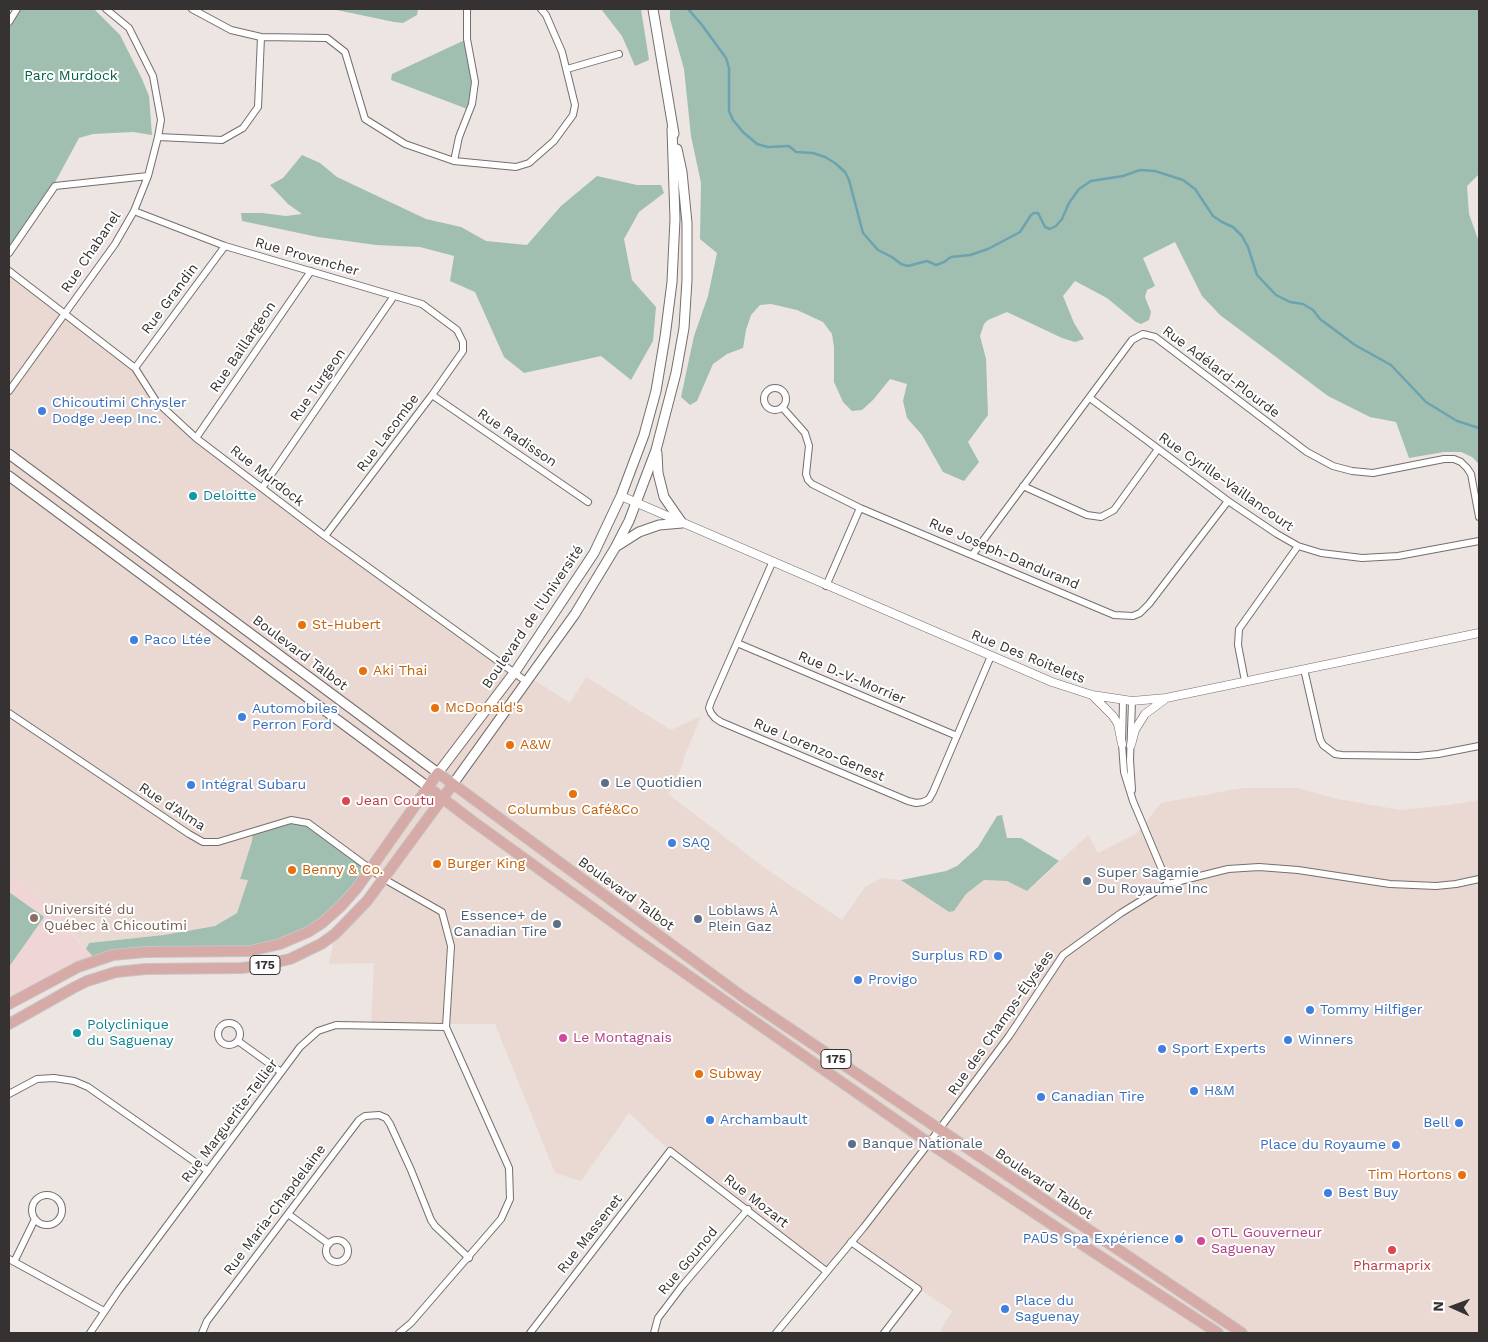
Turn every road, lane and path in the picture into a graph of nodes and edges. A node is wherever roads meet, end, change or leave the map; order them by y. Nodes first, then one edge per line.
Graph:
1 (17, 9) edge
2 (106, 9) edge
3 (192, 9) edge
4 (466, 9) edge
5 (541, 9) edge
6 (653, 9) edge
7 (9, 22) edge
8 (261, 37) junction
9 (619, 54) dead end
10 (567, 69) junction
11 (672, 128) junction
12 (158, 137) junction
13 (454, 161) junction
14 (148, 176) junction
15 (134, 210) junction
16 (225, 246) junction
17 (9, 253) edge
18 (9, 271) edge
19 (311, 271) junction
20 (394, 296) junction
21 (65, 312) junction
22 (463, 342) joint
23 (134, 368) junction
24 (9, 391) edge
25 (432, 395) junction
26 (1090, 398) junction
27 (782, 407) dead end
28 (196, 438) junction
29 (1158, 449) junction
30 (656, 450) junction
31 (9, 454) edge
32 (9, 476) edge
33 (1023, 486) junction
34 (262, 488) junction
35 (621, 496) junction
36 (1228, 501) junction
37 (588, 502) dead end
38 (636, 502) junction
39 (860, 508) junction
40 (1479, 517) edge
41 (682, 523) junction
42 (325, 536) junction
43 (1479, 541) edge
44 (1298, 546) junction
45 (615, 548) junction
46 (972, 554) junction
47 (772, 563) junction
48 (826, 586) junction
49 (1479, 633) edge
50 (737, 642) junction
51 (991, 656) junction
52 (1304, 669) junction
53 (514, 672) junction
54 (1245, 681) junction
55 (527, 682) junction
56 (1092, 695) junction
57 (1166, 698) junction
58 (1128, 700) junction
59 (9, 714) edge
60 (957, 736) junction
61 (1126, 744) junction
62 (1479, 746) edge
63 (438, 773) junction
64 (453, 784) junction
65 (428, 787) junction
66 (442, 798) junction
67 (372, 869) junction
68 (384, 878) junction
69 (1479, 879) edge
70 (1168, 884) junction
71 (9, 1004) edge
72 (9, 1024) edge
73 (446, 1026) junction
74 (238, 1041) dead end
75 (281, 1072) junction
76 (9, 1094) edge
77 (939, 1129) junction
78 (929, 1143) junction
79 (670, 1151) joint
80 (208, 1171) junction
81 (748, 1209) junction
82 (288, 1214) junction
83 (35, 1219) junction
84 (851, 1242) junction
85 (329, 1244) dead end
86 (468, 1258) junction
87 (12, 1260) edge
88 (826, 1271) junction
89 (104, 1311) junction
90 (90, 1333) edge
91 (202, 1333) edge
92 (399, 1333) edge
93 (530, 1333) edge
94 (654, 1333) edge
95 (776, 1333) edge
96 (884, 1333) edge
97 (1218, 1333) edge
98 (1242, 1333) edge

1 - 7 street
2 - 12 street, Rue Chabanel
3 - 8 street
4 - 13 street
5 - 10 street
6 - 11 main road, Boulevard de l'Université
8 - 12 street
8 - 13 street
9 - 10 street
10 - 13 street
11 - 30 main road, Boulevard de l'Université
11 - 35 main road, Boulevard de l'Université
12 - 14 street, Rue Chabanel
14 - 15 street, Rue Chabanel
14 - 17 street
15 - 16 street, Rue Provencher
15 - 21 street, Rue Chabanel
16 - 19 street, Rue Provencher
16 - 23 street, Rue Grandin
18 - 21 street, Rue Murdock
19 - 20 street, Rue Provencher
19 - 28 street, Rue Baillargeon
20 - 22 street, Rue Provencher
20 - 34 street, Rue Turgeon
21 - 23 street, Rue Murdock
21 - 24 street, Rue Chabanel
22 - 25 street, Rue Lacombe
23 - 28 street, Rue Murdock
25 - 37 street, Rue Radisson
25 - 42 street, Rue Lacombe
26 - 29 street, Rue Cyrille-Vaillancourt
26 - 33 street, Rue Adélard-Plourde
26 - 40 street, Rue Adélard-Plourde
27 - 39 street, Rue Joseph-Dandurand
28 - 34 street, Rue Murdock
29 - 33 street
29 - 36 street, Rue Cyrille-Vaillancourt
30 - 38 main road, Boulevard de l'Université
30 - 41 main road
31 - 63 main road, Boulevard Talbot
32 - 65 main road
33 - 46 street, Rue Adélard-Plourde
34 - 42 street, Rue Murdock
35 - 38 street, Rue Des Roitelets
35 - 53 main road, Boulevard de l'Université
36 - 44 street, Rue Cyrille-Vaillancourt
36 - 46 street, Rue Joseph-Dandurand
38 - 41 street, Rue Des Roitelets
38 - 45 main road, Boulevard de l'Université
39 - 46 street, Rue Joseph-Dandurand
39 - 48 street
41 - 45 main road
41 - 47 street, Rue Des Roitelets
42 - 53 street, Rue Murdock
43 - 44 street, Rue Cyrille-Vaillancourt
44 - 54 street
45 - 55 main road, Boulevard de l'Université
47 - 48 street, Rue Des Roitelets
47 - 50 street, Rue Lorenzo-Genest
48 - 51 street, Rue Des Roitelets
49 - 52 street, Rue Des Roitelets
50 - 60 street, Rue D.-V.-Morrier
50 - 60 street, Rue Lorenzo-Genest
51 - 56 street, Rue Des Roitelets
51 - 60 street, Rue Lorenzo-Genest
52 - 54 street, Rue Des Roitelets
52 - 62 street
53 - 55 street, Rue Murdock
53 - 63 main road, Boulevard de l'Université
54 - 57 street, Rue Des Roitelets
55 - 64 main road, Boulevard de l'Université
56 - 58 street, Rue Des Roitelets
56 - 61 street
57 - 58 street, Rue Des Roitelets
57 - 61 street
58 - 61 street
59 - 67 street, Rue d'Alma
61 - 70 street
63 - 64 main road, Boulevard Talbot / 175
63 - 65 main road, Boulevard de l'Université / 175
64 - 66 main road, Boulevard de l'Université / 175
64 - 77 main road, Boulevard Talbot / 175
65 - 66 main road, 175
65 - 67 main road, Boulevard de l'Université / 175
66 - 68 main road, Boulevard de l'Université / 175
66 - 78 main road, 175
67 - 68 street, Rue d'Alma
67 - 71 main road, Boulevard de l'Université / 175
68 - 72 main road, Boulevard de l'Université / 175
68 - 73 street, Rue d'Alma
69 - 70 street, Rue des Champs-Élysées
70 - 77 street, Rue des Champs-Élysées
73 - 75 street, Rue Marguerite-Tellier
73 - 86 street
74 - 75 street
75 - 80 street, Rue Marguerite-Tellier
76 - 80 street
77 - 78 street, Rue des Champs-Élysées
77 - 98 main road, Boulevard Talbot / 175
78 - 84 street, Rue des Champs-Élysées
78 - 97 main road, 175
79 - 81 street, Rue Mozart
79 - 93 street, Rue Massenet
80 - 89 street, Rue Marguerite-Tellier
81 - 88 street, Rue Mozart
81 - 94 street, Rue Gounod
82 - 85 street
82 - 86 street, Rue Maria-Chapdelaine
82 - 91 street, Rue Maria-Chapdelaine
83 - 83 street
83 - 87 street
84 - 88 street, Rue des Champs-Élysées
84 - 96 street
86 - 92 street
87 - 89 street
88 - 95 street, Rue des Champs-Élysées
89 - 90 street, Rue Marguerite-Tellier

